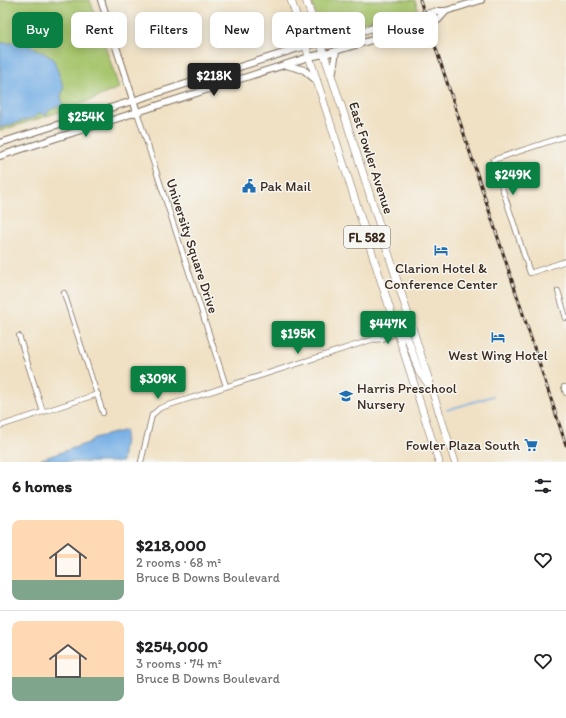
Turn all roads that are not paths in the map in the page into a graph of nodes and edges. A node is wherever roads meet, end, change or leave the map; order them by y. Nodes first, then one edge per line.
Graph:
1 (101, 0) edge
2 (291, 0) edge
3 (306, 0) edge
4 (481, 0) edge
5 (446, 11) junction
6 (295, 12) edge
7 (310, 12) edge
8 (365, 30) edge
9 (291, 48) edge
10 (300, 48) edge
11 (307, 48) edge
12 (322, 48) edge
13 (336, 51) junction
14 (286, 53) junction
15 (324, 54) junction
16 (309, 57) junction
17 (284, 65) junction
18 (332, 78) junction
19 (317, 81) junction
20 (134, 100) junction
21 (137, 112) junction
22 (566, 136) edge
23 (0, 144) edge
24 (0, 156) edge
25 (566, 261) edge
26 (558, 291) dead end
27 (64, 293) dead end
28 (566, 318) edge
29 (397, 331) junction
30 (19, 336) dead end
31 (226, 386) junction
32 (566, 387) edge
33 (431, 388) junction
34 (566, 393) edge
35 (98, 394) junction
36 (43, 412) junction
37 (103, 413) dead end
38 (0, 426) edge
39 (141, 462) edge
40 (439, 462) edge
41 (455, 462) edge

1 - 20 main road
2 - 6 main road, East Fowler Avenue / FL 582
3 - 7 main road, East Fowler Avenue / FL 582
4 - 5 main road
5 - 8 main road
5 - 13 main road
9 - 14 main road
10 - 14 main road
11 - 16 main road, East Fowler Avenue / FL 582
12 - 15 main road, East Fowler Avenue / FL 582
13 - 15 main road
13 - 18 main road
14 - 20 main road
15 - 16 main road
15 - 18 main road, East Fowler Avenue / FL 582
16 - 17 main road
16 - 19 main road, East Fowler Avenue / FL 582
17 - 19 main road
17 - 21 main road
18 - 33 main road, East Fowler Avenue / FL 582
19 - 29 main road, East Fowler Avenue / FL 582
20 - 21 main road
20 - 23 main road
21 - 24 main road
21 - 31 street, University Square Drive
22 - 25 street
26 - 28 street
27 - 35 street
29 - 31 street
29 - 33 main road
29 - 40 main road, East Fowler Avenue / FL 582
30 - 36 street
31 - 39 street
32 - 34 street
33 - 41 main road, East Fowler Avenue / FL 582
35 - 36 street
35 - 37 street
36 - 38 street

